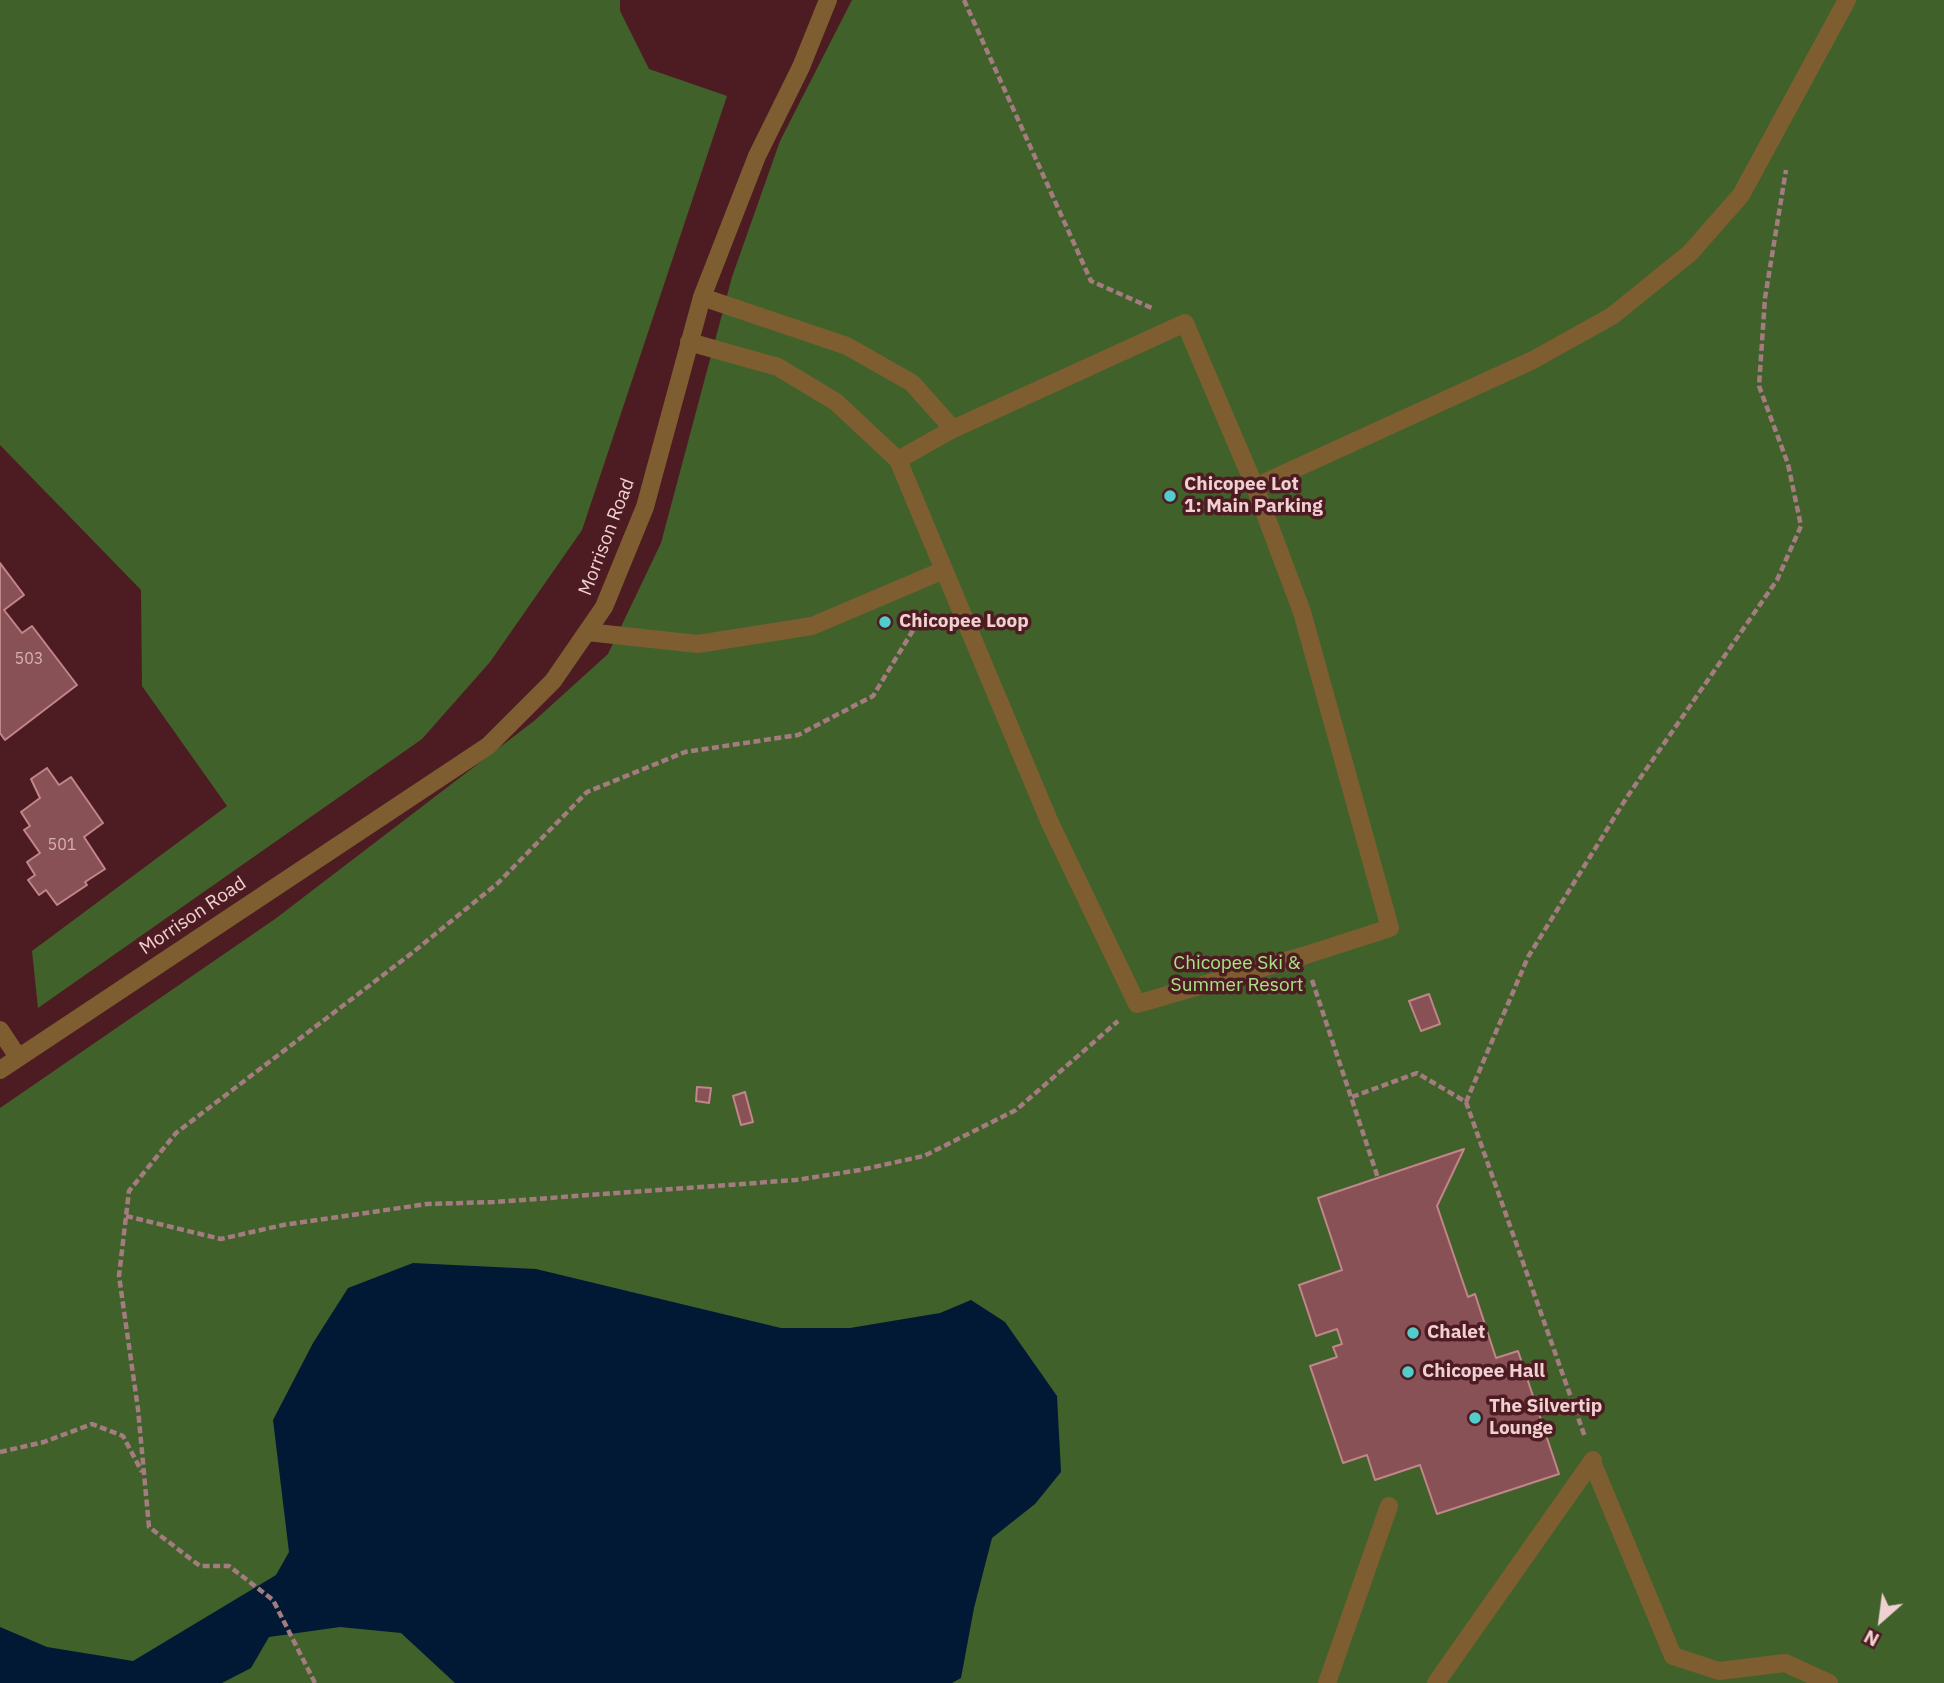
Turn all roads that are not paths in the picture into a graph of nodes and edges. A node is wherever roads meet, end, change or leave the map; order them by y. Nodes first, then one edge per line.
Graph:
1 (828, 0) edge
2 (1847, 0) edge
3 (702, 297) junction
4 (689, 342) junction
5 (953, 429) junction
6 (898, 460) junction
7 (1255, 487) junction
8 (944, 570) junction
9 (587, 632) junction
10 (0, 1031) edge
11 (18, 1057) junction
12 (0, 1070) edge
13 (1389, 1506) dead end
14 (1326, 1683) edge
15 (1436, 1683) edge
16 (1829, 1683) edge

1 - 3 street, Morrison Road
2 - 7 street
3 - 4 street, Morrison Road
3 - 5 street
4 - 6 street
4 - 9 street, Morrison Road
5 - 6 street
5 - 7 street
6 - 8 street
7 - 8 street
8 - 9 street
9 - 11 street, Morrison Road
10 - 11 street
11 - 12 street, Morrison Road
13 - 14 street
15 - 16 street

